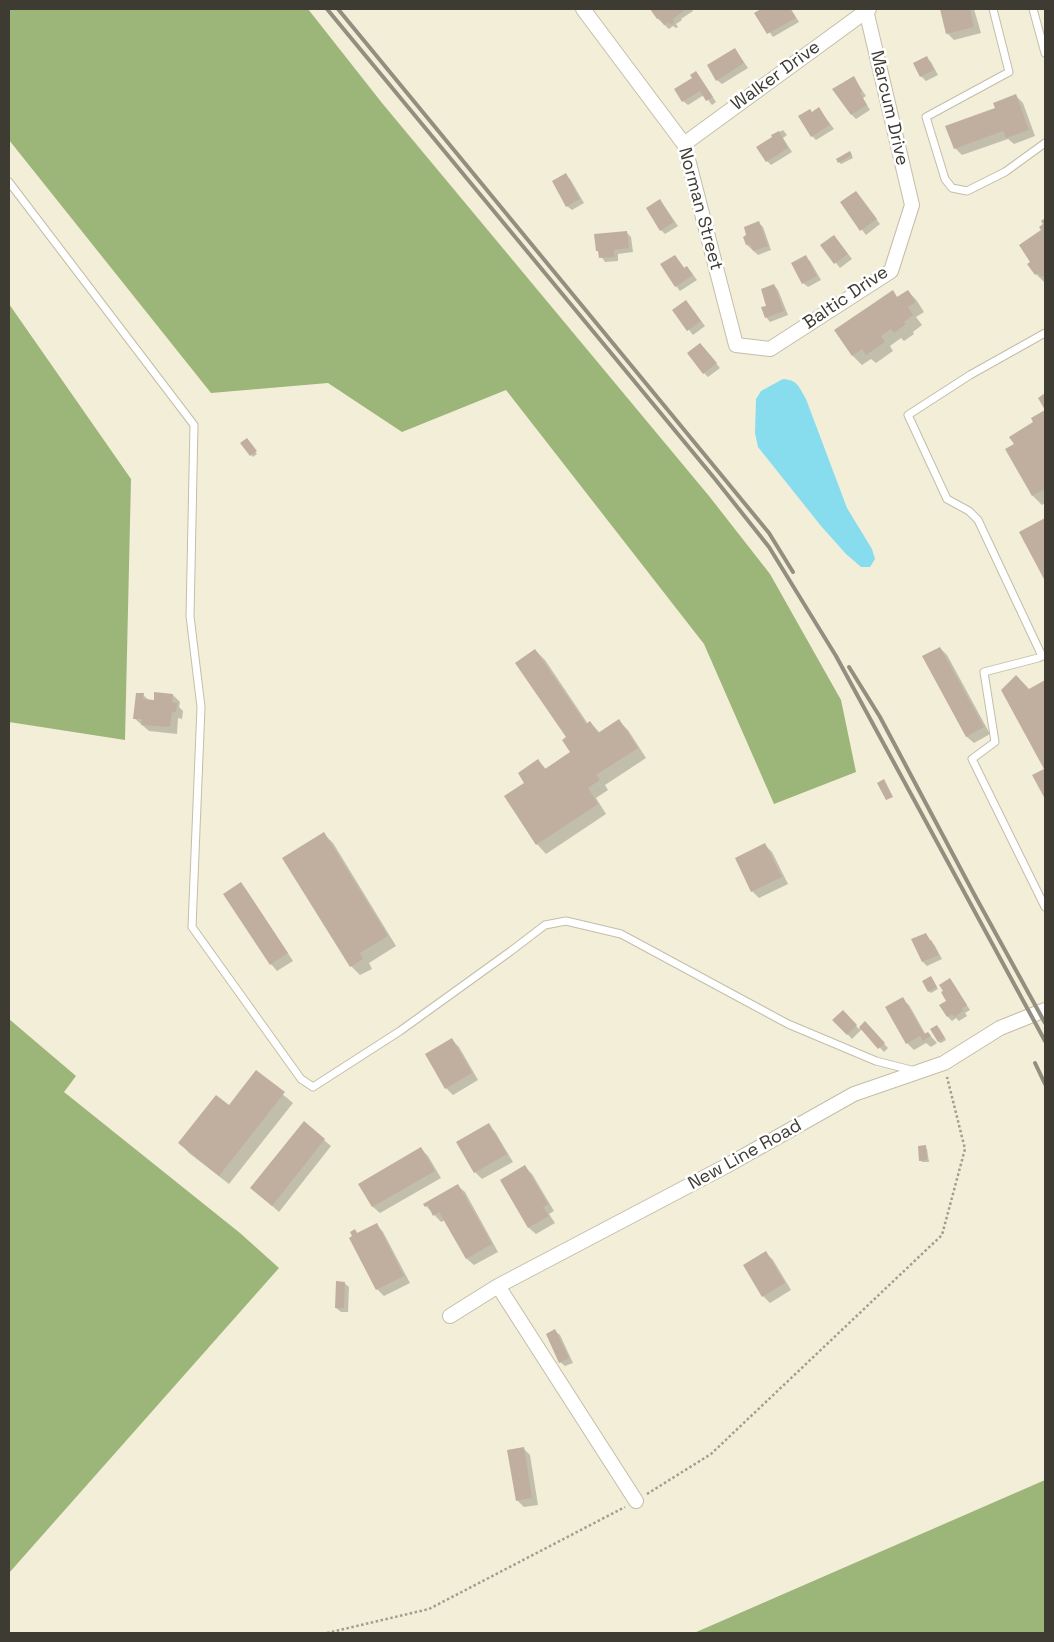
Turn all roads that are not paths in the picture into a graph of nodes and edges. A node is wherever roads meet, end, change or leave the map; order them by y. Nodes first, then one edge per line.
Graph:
1 (583, 9) edge
2 (993, 9) edge
3 (1033, 9) edge
4 (868, 10) edge
5 (1045, 53) edge
6 (684, 144) junction
7 (1045, 144) edge
8 (9, 182) edge
9 (912, 205) joint
10 (1045, 333) edge
11 (770, 348) joint
12 (1044, 656) edge
13 (1045, 907) edge
14 (1045, 1010) edge
15 (921, 1072) junction
16 (498, 1286) junction
17 (450, 1316) dead end
18 (636, 1500) road end

1 - 6 street, Norman Street
2 - 7 lane
3 - 5 lane
4 - 6 street, Walker Drive
4 - 9 street, Marcum Drive
6 - 11 street, Norman Street
8 - 15 lane
9 - 11 street, Baltic Drive
10 - 12 lane
12 - 13 lane
14 - 15 street, New Line Road
15 - 16 street, New Line Road
16 - 17 street, New Line Road
16 - 18 street

